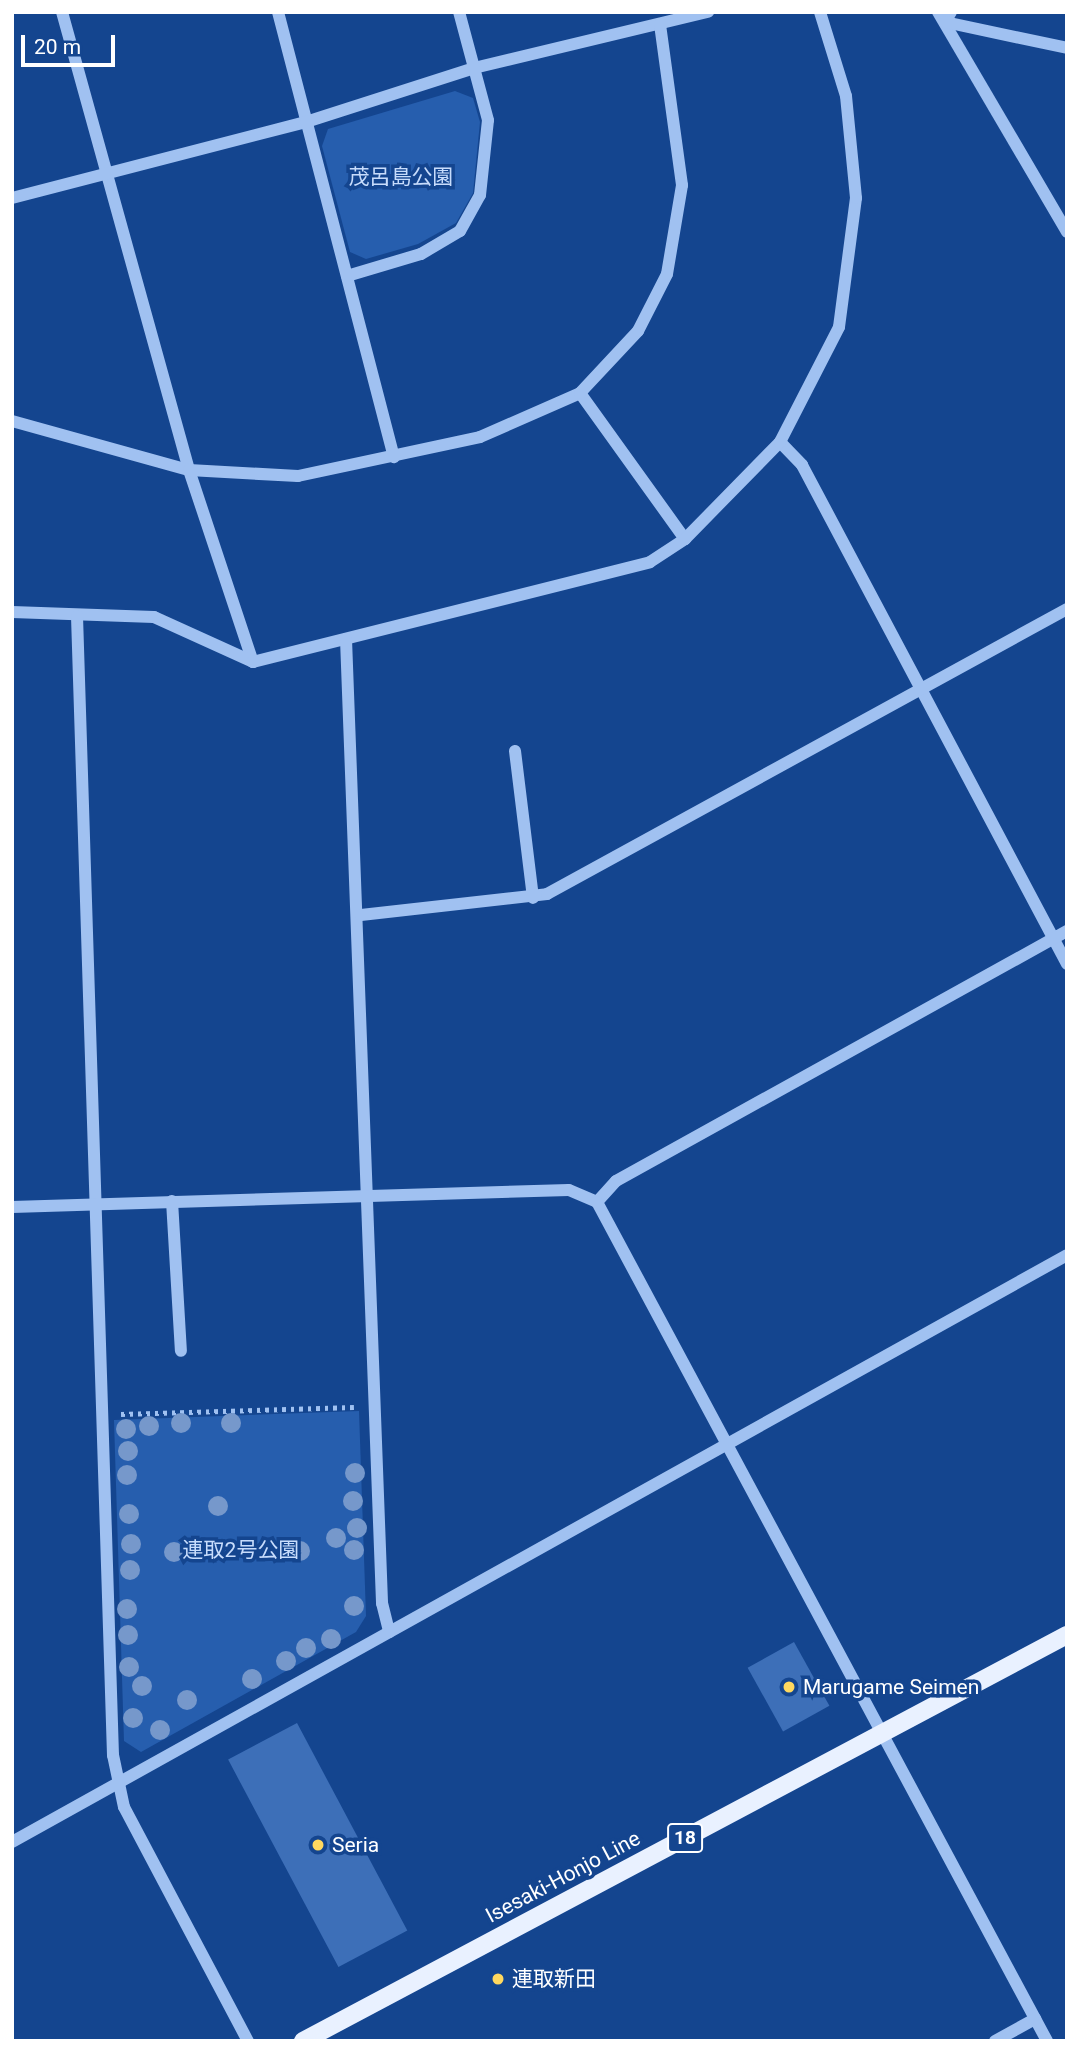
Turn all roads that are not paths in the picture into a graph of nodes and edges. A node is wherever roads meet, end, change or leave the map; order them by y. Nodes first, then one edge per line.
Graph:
1 (62, 12) edge
2 (278, 12) edge
3 (459, 12) edge
4 (708, 12) edge
5 (820, 12) edge
6 (944, 15) edge
7 (660, 25) junction
8 (1067, 48) edge
9 (474, 68) junction
10 (306, 122) junction
11 (104, 175) junction
12 (12, 198) edge
13 (1067, 232) edge
14 (347, 276) junction
15 (580, 393) junction
16 (12, 421) edge
17 (780, 442) junction
18 (394, 457) junction
19 (189, 470) junction
20 (685, 539) junction
21 (1067, 609) edge
22 (12, 612) edge
23 (77, 616) junction
24 (346, 639) junction
25 (253, 662) junction
26 (920, 688) junction
27 (515, 751) dead end
28 (533, 898) junction
29 (361, 915) junction
30 (1067, 931) edge
31 (1053, 939) junction
32 (1067, 964) edge
33 (369, 1193) junction
34 (172, 1201) junction
35 (597, 1202) junction
36 (94, 1203) junction
37 (12, 1207) edge
38 (1067, 1255) edge
39 (181, 1351) dead end
40 (728, 1444) junction
41 (389, 1632) junction
42 (1067, 1635) edge
43 (880, 1734) junction
44 (117, 1784) junction
45 (12, 1842) edge
46 (1035, 2019) junction
47 (248, 2041) edge
48 (303, 2041) edge
49 (995, 2041) edge
50 (1047, 2041) edge

1 - 11 street
2 - 10 street
3 - 9 street
4 - 7 street
5 - 17 street
6 - 8 street
6 - 13 street
7 - 9 street
7 - 15 street
9 - 10 street
9 - 14 street
10 - 11 street
10 - 14 street
11 - 12 street
11 - 19 street
14 - 18 street
15 - 18 street
15 - 20 street
16 - 19 street
17 - 20 street
17 - 26 street
18 - 19 street
19 - 25 street
20 - 24 street
21 - 26 street
22 - 23 street
23 - 25 street
23 - 36 street
24 - 25 street
24 - 29 street
26 - 28 street
26 - 31 street
27 - 28 street
28 - 29 street
29 - 33 street
30 - 31 street
31 - 32 street
31 - 35 street
33 - 34 street
33 - 35 street
33 - 41 street
34 - 36 street
34 - 39 street
35 - 40 street
36 - 37 street
36 - 44 street
38 - 40 street
40 - 41 street
40 - 43 street
41 - 44 street
42 - 43 main road, Isesaki-Honjo Line / 18
43 - 46 street
43 - 48 main road, Isesaki-Honjo Line / 18
44 - 45 street
44 - 47 street
46 - 49 street
46 - 50 street

